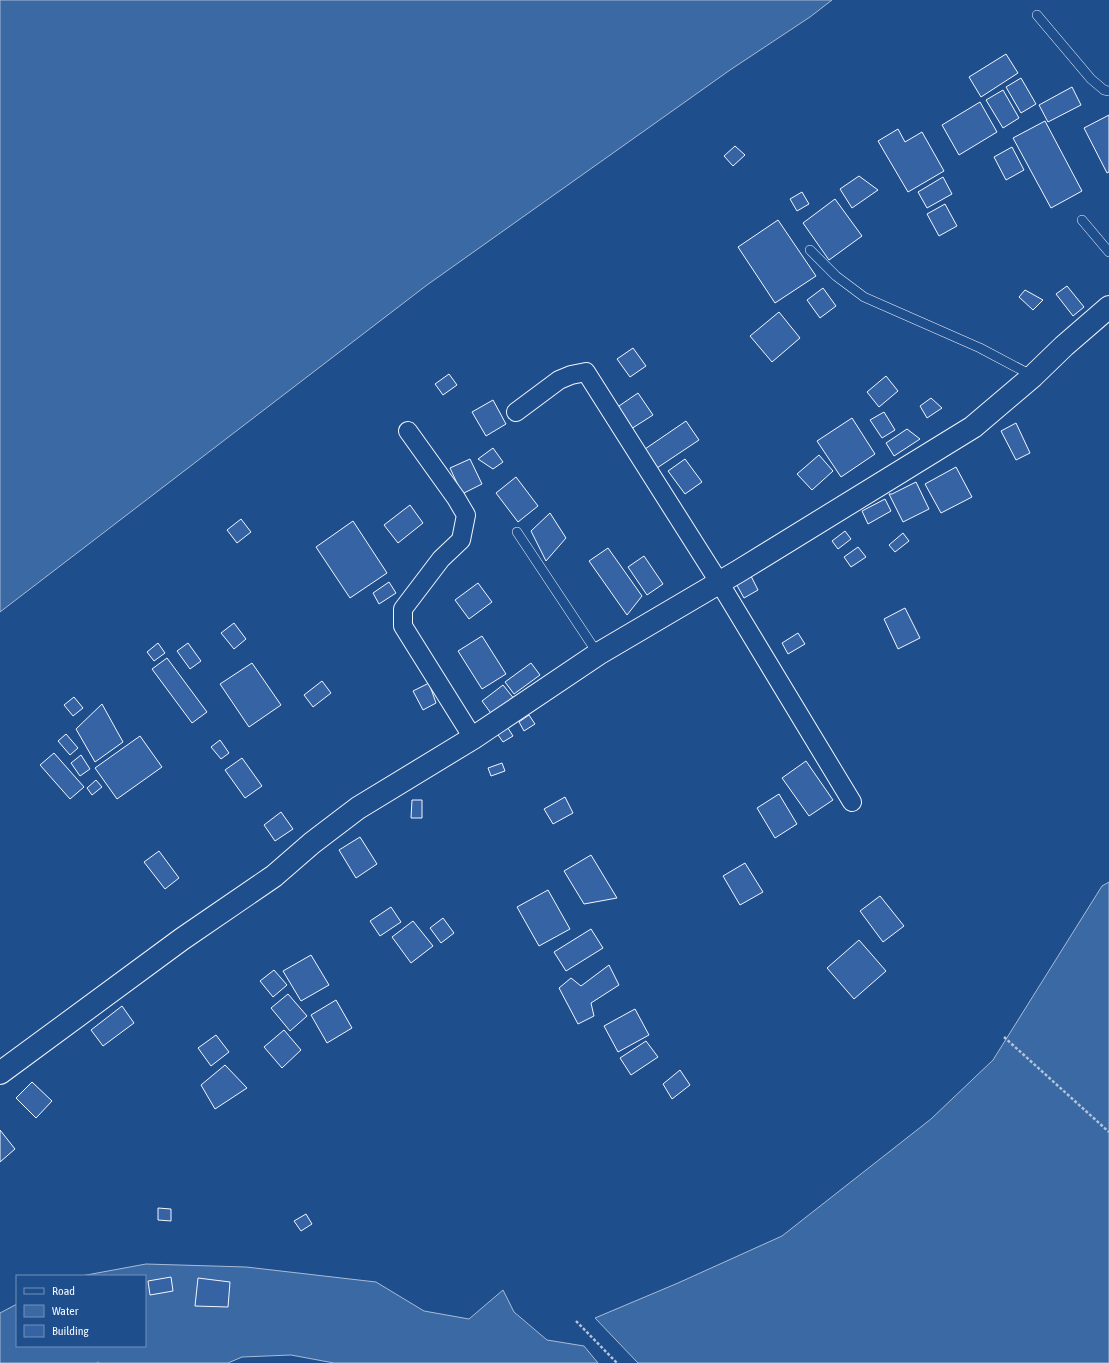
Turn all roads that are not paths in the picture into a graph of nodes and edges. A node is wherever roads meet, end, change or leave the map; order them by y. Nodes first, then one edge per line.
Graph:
1 (1037, 15) dead end
2 (1109, 91) edge
3 (1082, 220) dead end
4 (810, 250) dead end
5 (1109, 252) edge
6 (1109, 308) edge
7 (1033, 376) junction
8 (516, 412) dead end
9 (408, 432) dead end
10 (517, 532) dead end
11 (719, 582) junction
12 (598, 654) junction
13 (474, 738) junction
14 (852, 802) dead end
15 (0, 1073) edge

1 - 2 lane
3 - 5 lane
4 - 7 lane
6 - 7 street
7 - 11 street
8 - 11 street
9 - 13 street
10 - 12 lane
11 - 12 street
11 - 14 street
12 - 13 street
13 - 15 street

